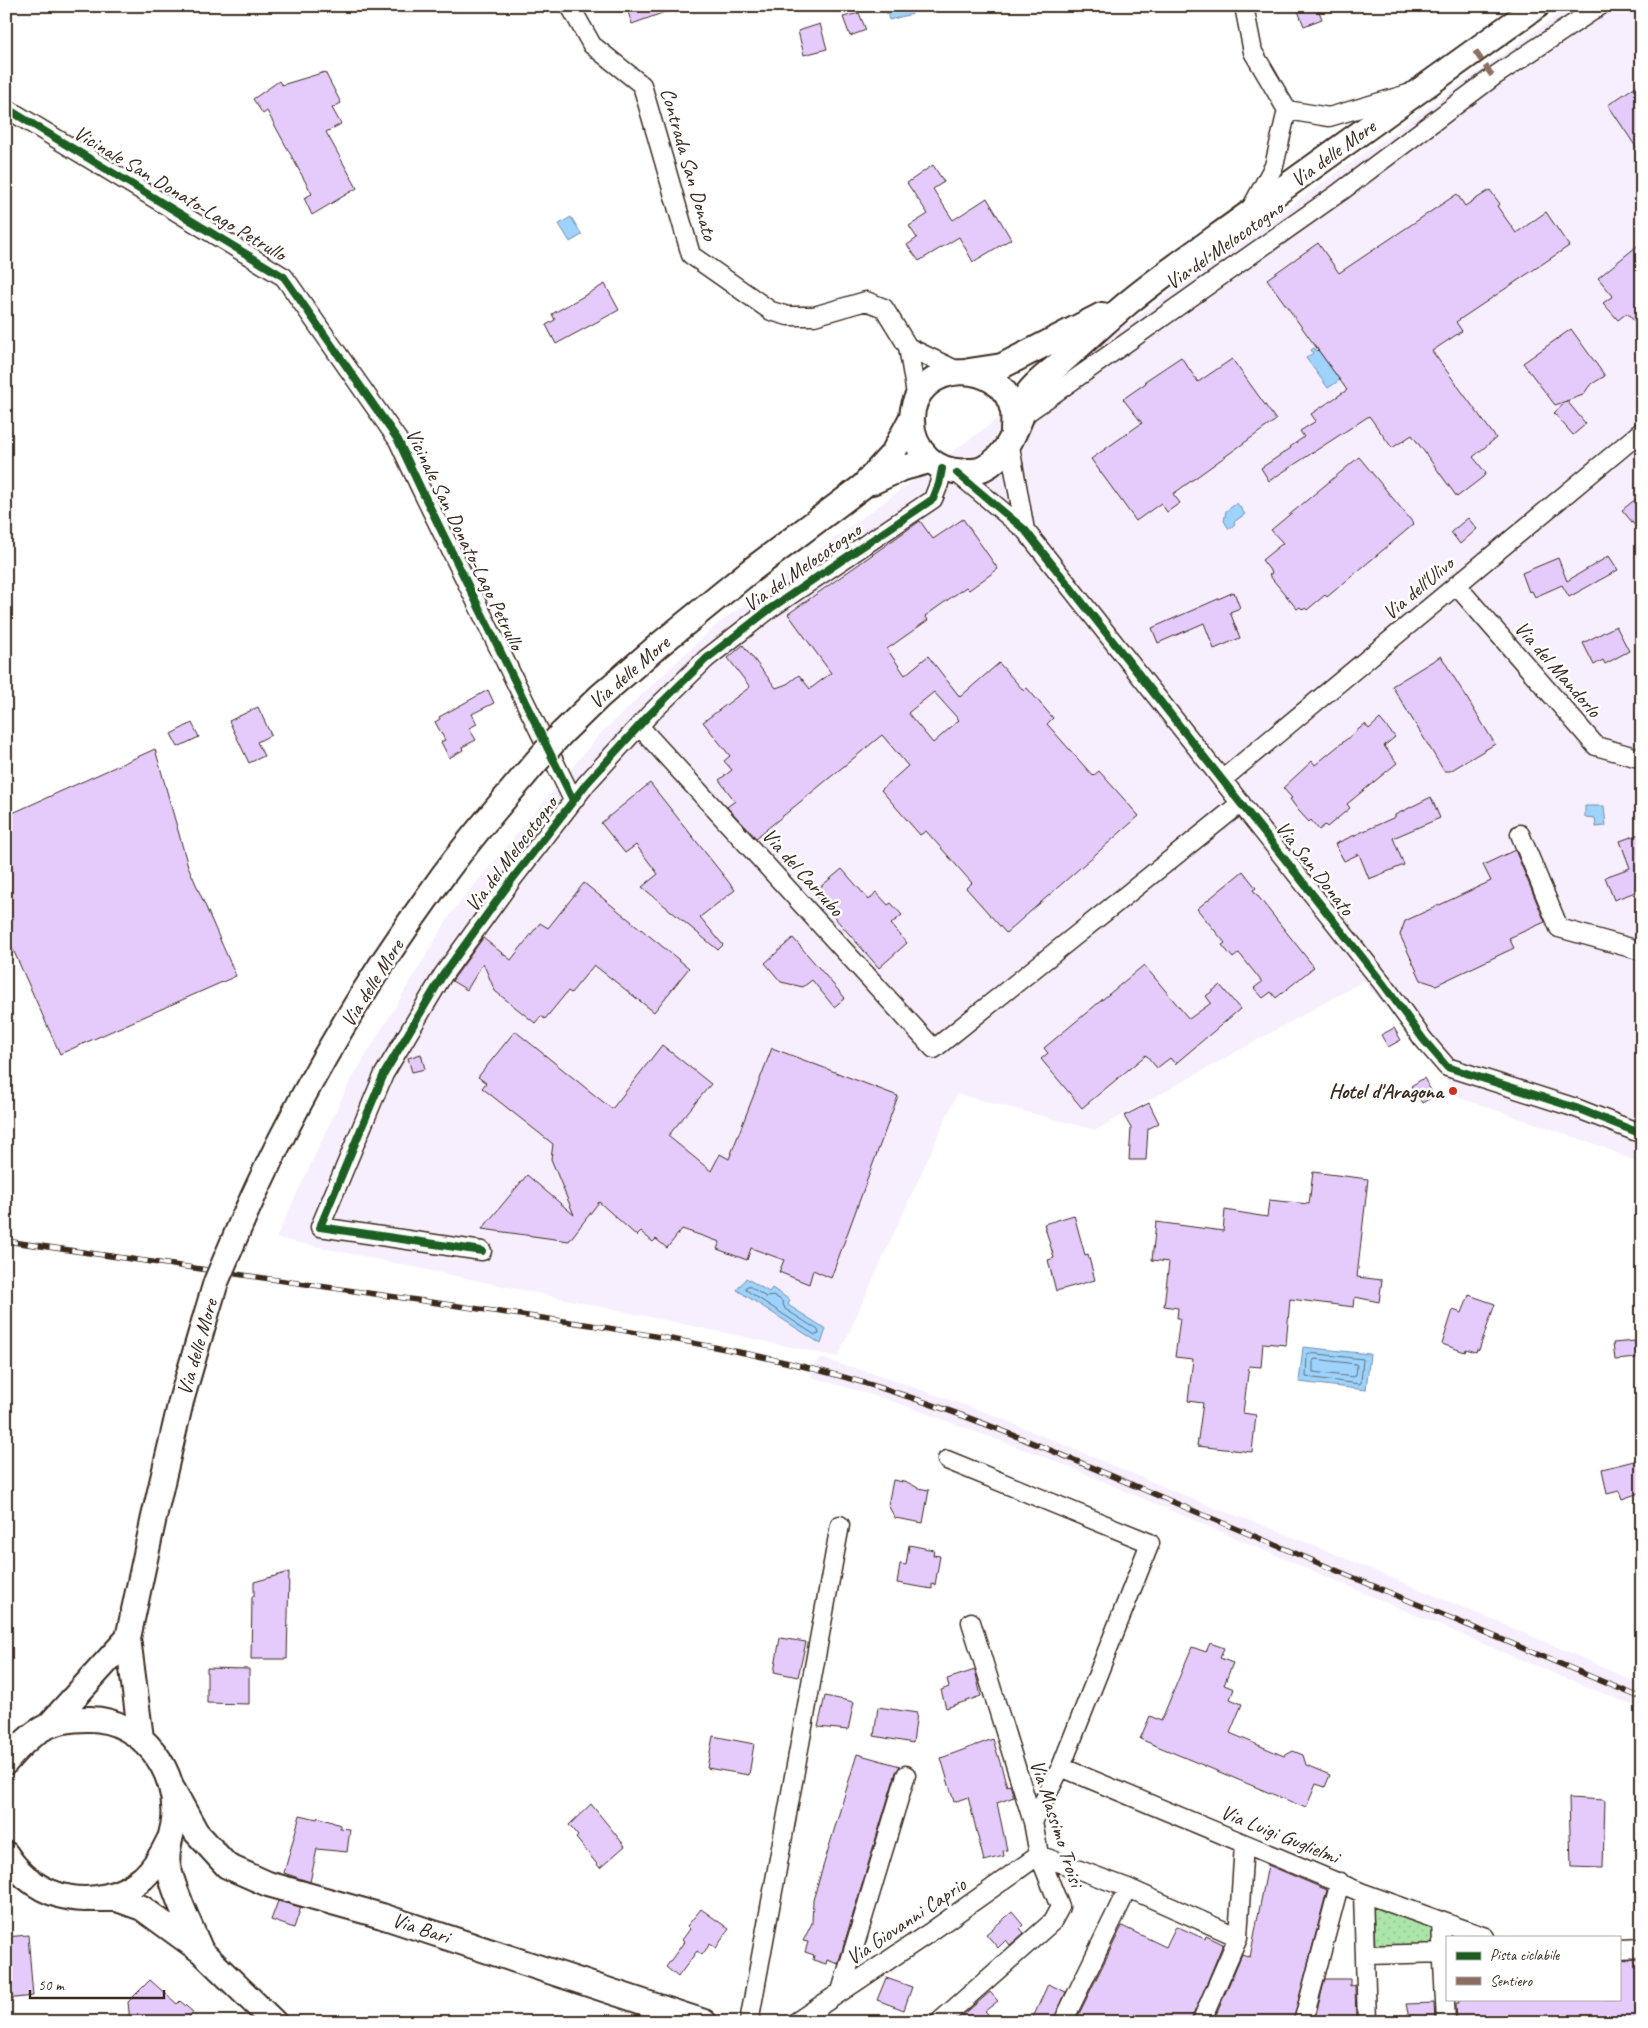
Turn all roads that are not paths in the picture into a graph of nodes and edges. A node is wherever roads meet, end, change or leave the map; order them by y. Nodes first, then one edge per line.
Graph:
1 (570, 6) edge
2 (1244, 6) edge
3 (1537, 6) edge
4 (1600, 6) edge
5 (1418, 91) junction
6 (6, 108) edge
7 (1288, 110) junction
8 (1246, 216) junction
9 (1130, 301) junction
10 (908, 346) junction
11 (963, 371) junction
12 (914, 409) junction
13 (1015, 430) junction
14 (1642, 431) edge
15 (943, 468) junction
16 (863, 486) junction
17 (1025, 530) junction
18 (1456, 585) junction
19 (639, 726) junction
20 (1642, 759) edge
21 (1222, 779) junction
22 (573, 800) junction
23 (1241, 803) junction
24 (1520, 834) dead end
25 (1642, 951) edge
26 (1642, 1134) edge
27 (482, 1251) dead end
28 (947, 1460) dead end
29 (840, 1525) dead end
30 (971, 1622) dead end
31 (128, 1638) junction
32 (50, 1724) junction
33 (141, 1738) junction
34 (6, 1762) edge
35 (1061, 1767) junction
36 (906, 1774) dead end
37 (173, 1790) junction
38 (1033, 1822) junction
39 (170, 1839) junction
40 (1244, 1844) junction
41 (6, 1854) edge
42 (1039, 1855) junction
43 (1340, 1882) junction
44 (1128, 1888) junction
45 (1364, 1893) junction
46 (91, 1899) junction
47 (1441, 1922) junction
48 (1482, 1936) edge
49 (1238, 1938) junction
50 (1620, 1948) edge
51 (1642, 1948) edge
52 (201, 1951) junction
53 (1445, 1953) edge
54 (1365, 1955) junction
55 (841, 1991) junction
56 (668, 2015) edge
57 (274, 2022) edge
58 (704, 2022) edge
59 (749, 2022) edge
60 (796, 2022) edge
61 (939, 2022) edge
62 (1063, 2022) edge
63 (1201, 2022) edge
64 (1303, 2022) edge
65 (1367, 2022) edge
66 (1446, 2022) edge

1 - 10 street, Contrada San Donato
2 - 7 street
3 - 5 main road, Via delle More
4 - 13 street, Via del Melocotogno
5 - 7 street
5 - 8 main road, Via delle More
6 - 22 street, Vicinale San Donato-Lago Petrullo
7 - 8 street
8 - 9 main road, Via delle More
9 - 11 main road
9 - 13 main road
10 - 11 street
10 - 12 street
11 - 12 main road
11 - 13 main road
12 - 15 main road
12 - 16 main road
13 - 15 main road
13 - 17 street
14 - 18 street, Via dell'Ulivo
15 - 16 main road
15 - 17 street, Via San Donato
15 - 19 street, Via del Melocotogno
16 - 31 main road, Via delle More, bridge
17 - 21 street, Via San Donato
18 - 20 street, Via del Mandorlo
18 - 21 street, Via dell'Ulivo
19 - 22 street, Via del Melocotogno
19 - 23 street, Via del Carrubo
21 - 23 street, Via San Donato
22 - 27 street, Via del Melocotogno
23 - 26 street, Via San Donato
24 - 25 street
28 - 35 street
29 - 59 street
30 - 38 street, Via Massimo Troisi
31 - 32 main road
31 - 33 main road
32 - 33 main road
32 - 34 main road
33 - 37 main road
35 - 38 street
35 - 40 street, Via Luigi Guglielmi
36 - 55 street
37 - 39 main road
37 - 56 main road, Via Bari
38 - 42 street, Via Massimo Troisi
39 - 46 main road
39 - 52 main road
40 - 43 street, Via Luigi Guglielmi
40 - 49 street
41 - 46 main road
42 - 44 street
42 - 55 street, Via Giovanni Caprio
42 - 61 street, Via Massimo Troisi
43 - 45 street, Via Luigi Guglielmi
43 - 64 street
44 - 49 street
44 - 62 street
45 - 47 street, Via Luigi Guglielmi
45 - 54 street
46 - 52 main road
47 - 48 street, Via Luigi Guglielmi
47 - 53 street
49 - 63 street
50 - 51 street
52 - 57 main road
53 - 54 street
53 - 66 street
54 - 65 street
55 - 60 street, Via Giovanni Caprio
56 - 58 main road, Via Bari

